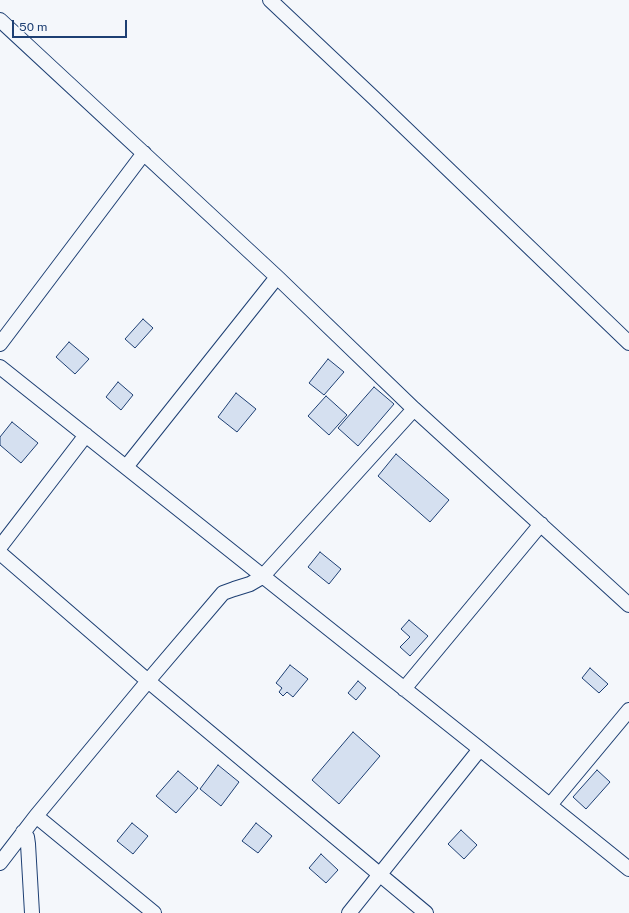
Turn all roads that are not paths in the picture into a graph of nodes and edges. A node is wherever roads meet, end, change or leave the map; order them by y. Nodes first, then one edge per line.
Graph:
1 (270, 0) edge
2 (0, 20) edge
3 (144, 153) junction
4 (277, 277) junction
5 (629, 343) edge
6 (0, 344) edge
7 (0, 367) edge
8 (414, 409) junction
9 (86, 435) junction
10 (126, 467) junction
11 (541, 524) junction
12 (0, 547) edge
13 (0, 553) edge
14 (262, 577) junction
15 (629, 605) edge
16 (148, 681) junction
17 (404, 689) junction
18 (629, 710) edge
19 (480, 749) junction
20 (550, 805) junction
21 (36, 816) junction
22 (23, 832) junction
23 (0, 863) edge
24 (629, 869) edge
25 (380, 875) junction
26 (32, 913) edge
27 (154, 913) edge
28 (349, 913) edge
29 (426, 913) edge

1 - 5 street
2 - 3 street
3 - 4 street
3 - 6 street
4 - 8 street
4 - 10 street
7 - 9 street
8 - 11 street
8 - 14 street
9 - 10 street
9 - 12 street
10 - 14 street
11 - 15 street
11 - 17 street
13 - 16 street
14 - 16 street
14 - 17 street
16 - 21 street
16 - 25 street
17 - 19 street
18 - 20 street
19 - 20 street
19 - 25 street
20 - 24 street
21 - 22 street
21 - 27 street
22 - 23 street
22 - 26 street
25 - 28 street
25 - 29 street

